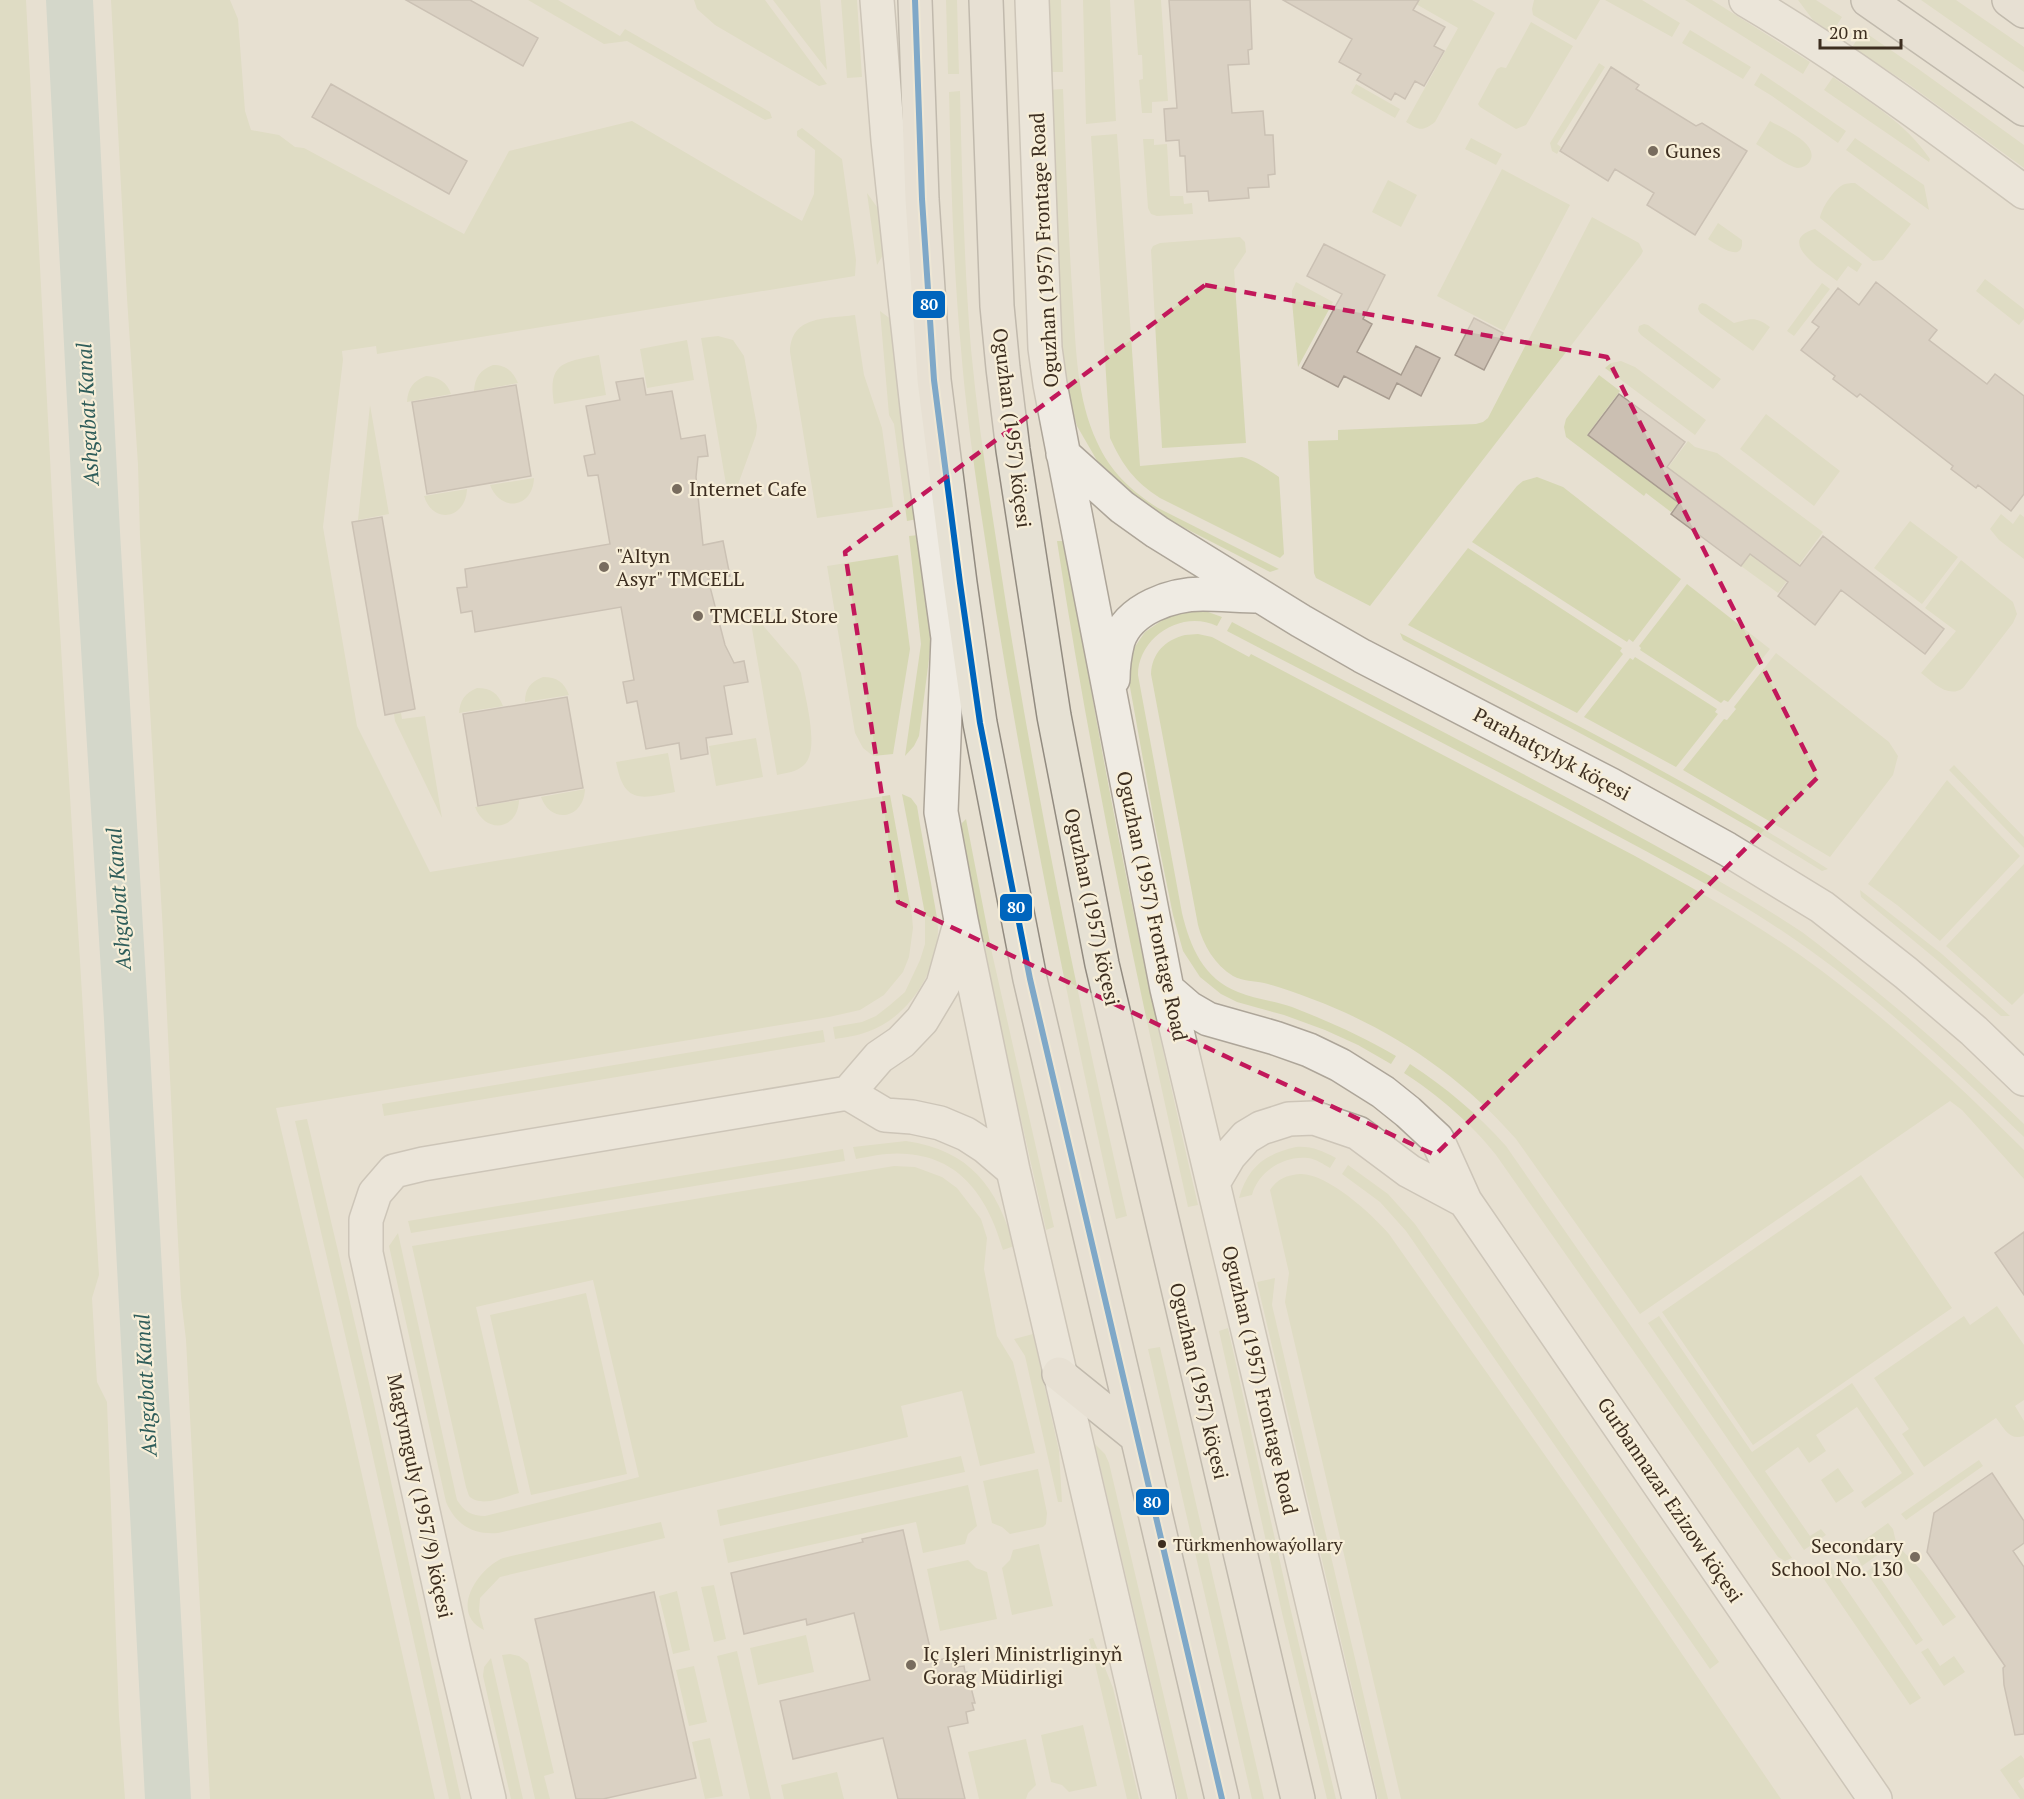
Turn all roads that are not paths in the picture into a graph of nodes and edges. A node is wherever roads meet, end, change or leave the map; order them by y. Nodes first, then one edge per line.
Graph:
1 (877, 0) edge
2 (915, 0) edge
3 (986, 0) edge
4 (1032, 0) edge
5 (1746, 0) edge
6 (1868, 0) edge
7 (2009, 0) edge
8 (2024, 11) edge
9 (1781, 12) edge
10 (2024, 109) edge
11 (2024, 192) edge
12 (1063, 454) junction
13 (960, 583) junction
14 (1260, 596) junction
15 (948, 638) junction
16 (1111, 707) junction
17 (961, 920) junction
18 (1167, 989) junction
19 (2024, 1079) edge
20 (848, 1093) junction
21 (1013, 1170) junction
22 (1213, 1183) junction
23 (1465, 1201) junction
24 (1059, 1374) junction
25 (1136, 1436) junction
26 (489, 1799) edge
27 (1160, 1799) edge
28 (1222, 1799) edge
29 (1298, 1799) edge
30 (1359, 1799) edge
31 (1875, 1799) edge

1 - 15 street
2 - 13 main road
3 - 29 main road, Oguzhan (1957) köçesi
4 - 12 street, Oguzhan (1957) Frontage Road
5 - 9 street
6 - 10 main road
7 - 8 main road
9 - 11 street
12 - 14 street, Parahatçylyk köçesi
12 - 16 street, Oguzhan (1957) Frontage Road
13 - 15 street
13 - 25 main road
14 - 16 street
14 - 19 street, Parahatçylyk köçesi
15 - 17 street
16 - 18 street, Oguzhan (1957) Frontage Road
17 - 20 street
17 - 21 street
18 - 22 street, Oguzhan (1957) Frontage Road
18 - 23 street, Gurbannazar Ezizow köçesi
20 - 21 street
20 - 26 street, Magtymguly (1957/9) köçesi
21 - 24 street
22 - 23 street
22 - 30 street, Oguzhan (1957) Frontage Road
23 - 31 street, Gurbannazar Ezizow köçesi
24 - 25 main road
24 - 27 street
25 - 28 main road

